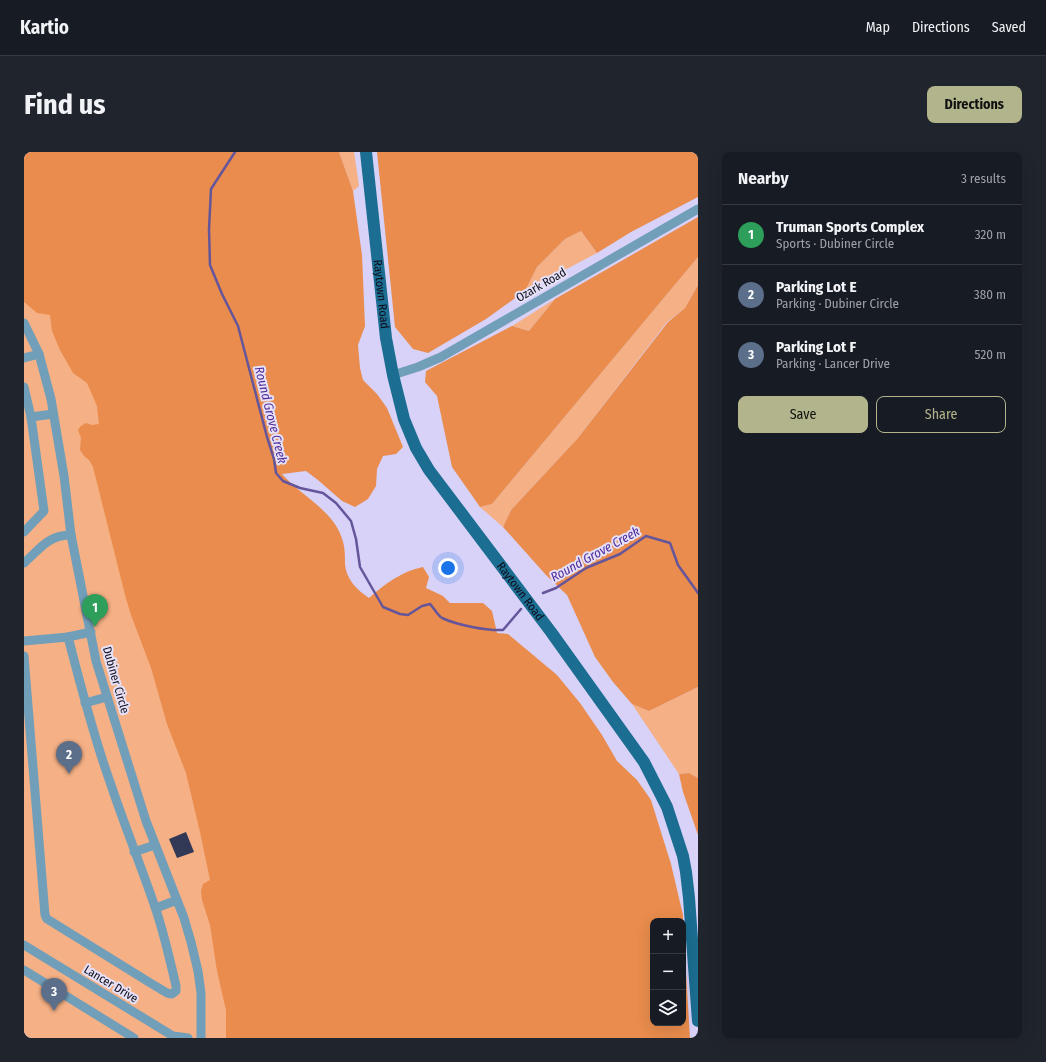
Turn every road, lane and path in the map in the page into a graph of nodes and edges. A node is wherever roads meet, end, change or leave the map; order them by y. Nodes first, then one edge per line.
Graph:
1 (366, 152) edge
2 (698, 209) edge
3 (24, 323) edge
4 (39, 354) junction
5 (24, 358) edge
6 (393, 375) junction
7 (24, 388) edge
8 (53, 414) junction
9 (31, 417) junction
10 (24, 532) edge
11 (71, 535) junction
12 (24, 564) edge
13 (91, 632) junction
14 (68, 637) junction
15 (24, 641) edge
16 (24, 656) edge
17 (107, 697) junction
18 (85, 703) junction
19 (155, 845) junction
20 (134, 852) junction
21 (694, 896) edge
22 (177, 900) junction
23 (156, 908) junction
24 (24, 945) edge
25 (24, 970) edge
26 (698, 1021) edge
27 (134, 1038) edge
28 (188, 1038) edge
29 (201, 1038) edge

1 - 6 main road, Raytown Road
2 - 6 street, Ozark Road
3 - 4 street, Dubiner Circle
4 - 5 street
4 - 8 street, Dubiner Circle
6 - 21 main road, Raytown Road
7 - 9 street
8 - 9 street
8 - 11 street, Dubiner Circle
9 - 10 street
11 - 12 street
11 - 13 street, Dubiner Circle
13 - 14 street
13 - 17 street, Dubiner Circle
14 - 15 street
14 - 18 street
16 - 23 street
17 - 18 street
17 - 19 street, Dubiner Circle
18 - 20 street
19 - 20 street
19 - 22 street, Dubiner Circle
20 - 23 street
21 - 26 main road, Raytown Road
22 - 23 street
22 - 29 street, Dubiner Circle
24 - 28 street, Lancer Drive
25 - 27 street

